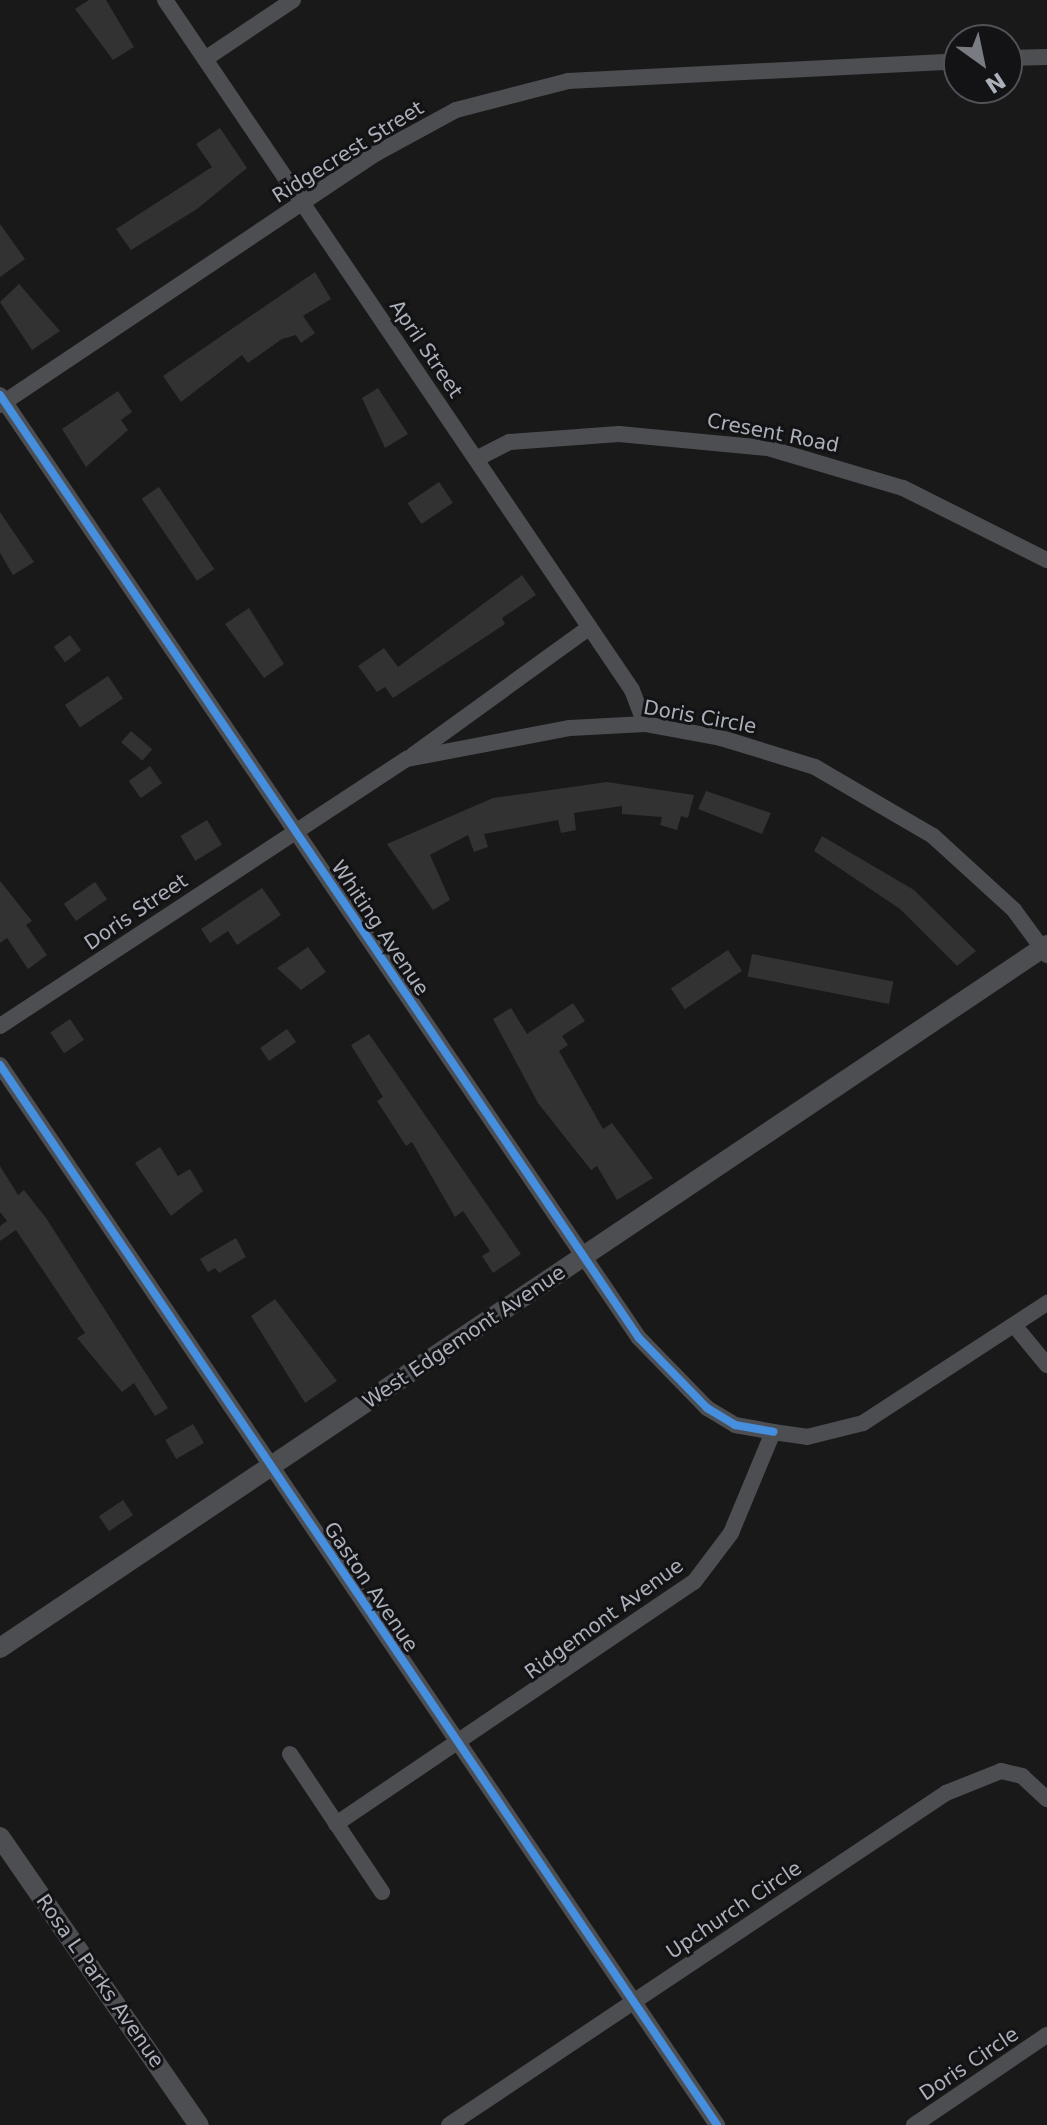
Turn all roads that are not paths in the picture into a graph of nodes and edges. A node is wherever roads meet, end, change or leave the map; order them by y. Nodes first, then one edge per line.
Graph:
1 (165, 0) edge
2 (293, 0) edge
3 (1047, 57) edge
4 (1023, 58) edge
5 (205, 59) junction
6 (943, 62) edge
7 (302, 203) junction
8 (2, 401) edge
9 (476, 459) junction
10 (1047, 560) edge
11 (590, 627) junction
12 (645, 724) junction
13 (407, 759) junction
14 (294, 828) junction
15 (1045, 950) edge
16 (0, 1026) edge
17 (0, 1065) edge
18 (582, 1257) junction
19 (1047, 1303) edge
20 (1014, 1325) junction
21 (1047, 1365) edge
22 (773, 1432) junction
23 (271, 1466) junction
24 (0, 1648) edge
25 (457, 1744) junction
26 (290, 1754) dead end
27 (1047, 1799) edge
28 (336, 1824) junction
29 (0, 1837) edge
30 (382, 1892) dead end
31 (634, 2001) junction
32 (1047, 2035) edge
33 (199, 2125) edge
34 (449, 2125) edge
35 (717, 2125) edge
36 (914, 2125) edge

1 - 5 street, April Street
2 - 5 street
3 - 4 street
5 - 7 street, April Street
6 - 7 street, Ridgecrest Street
7 - 8 street, Ridgecrest Street
7 - 9 street, April Street
8 - 14 street, Whiting Avenue
9 - 10 street, Cresent Road
9 - 11 street, April Street
11 - 12 street, April Street
11 - 13 street
12 - 13 street, Doris Circle
12 - 15 street, Doris Circle
13 - 14 street, Doris Circle
14 - 16 street, Doris Street
14 - 18 street, Whiting Avenue
15 - 18 street, West Edgemont Avenue
17 - 23 street, Gaston Avenue
18 - 22 street, Whiting Avenue
18 - 23 street, West Edgemont Avenue
19 - 20 street
20 - 21 street
20 - 22 street
22 - 25 street, Ridgemont Avenue
23 - 24 street, West Edgemont Avenue
23 - 25 street, Gaston Avenue
25 - 28 street, Ridgemont Avenue
25 - 31 street, Gaston Avenue
26 - 28 street
27 - 31 street, Upchurch Circle
28 - 30 street
29 - 33 street, Rosa L Parks Avenue
31 - 34 street, Upchurch Circle
31 - 35 street, Gaston Avenue
32 - 36 street, Doris Circle

